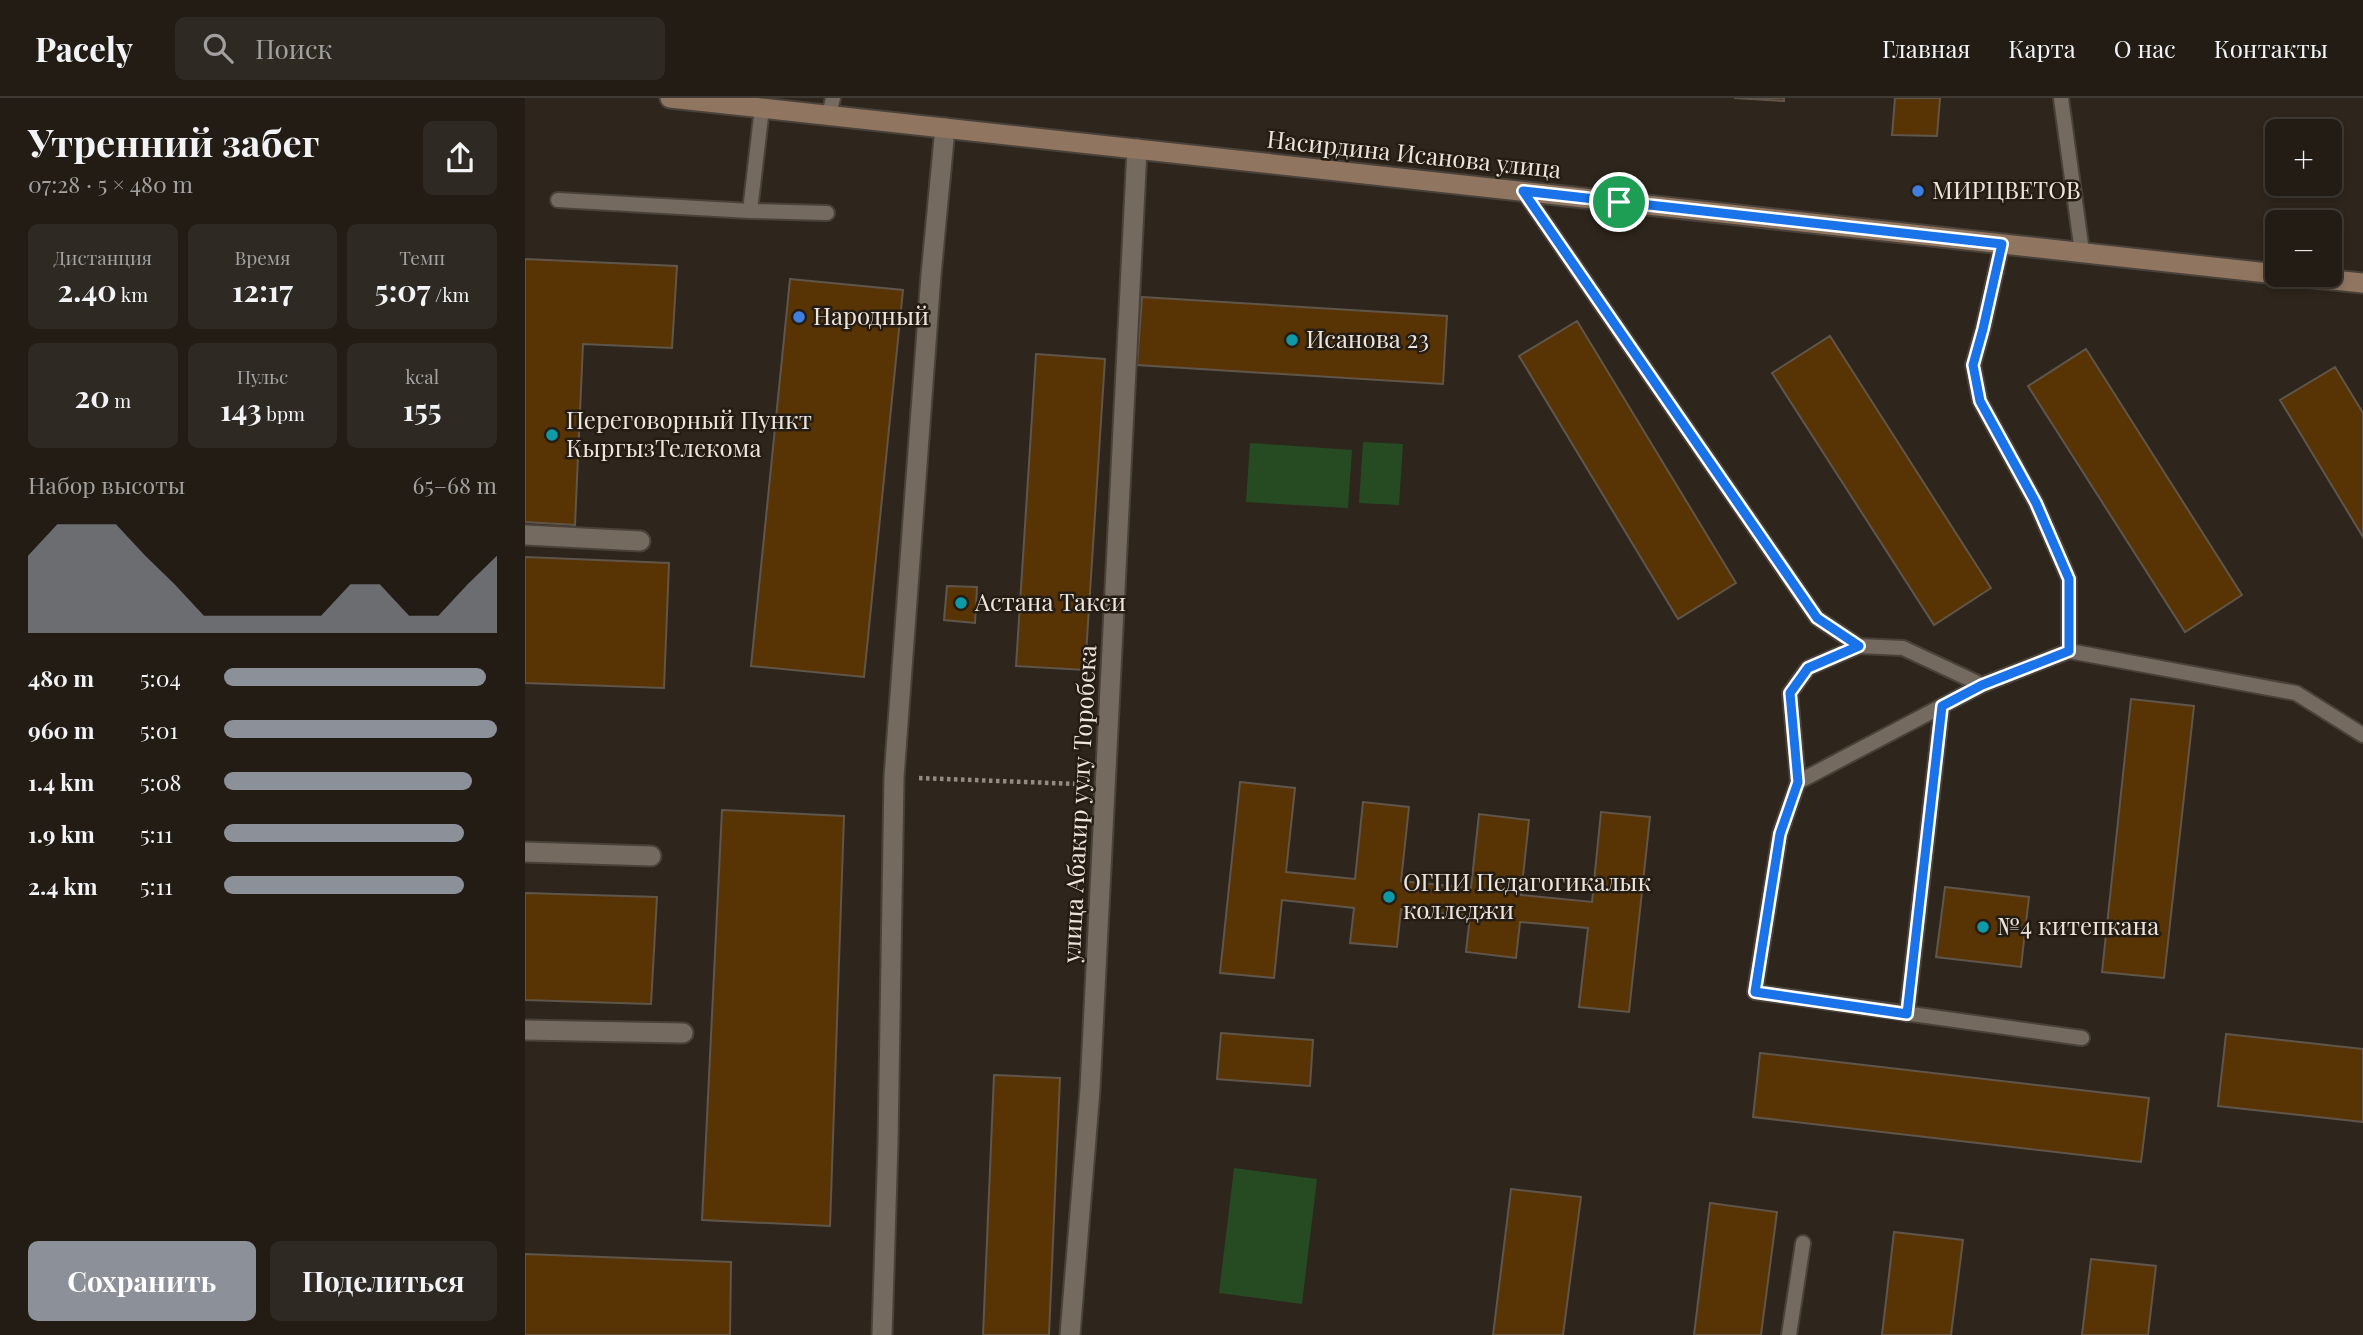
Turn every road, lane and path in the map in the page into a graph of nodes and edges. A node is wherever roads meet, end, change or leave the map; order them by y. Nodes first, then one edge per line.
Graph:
1 (670, 98) edge
2 (2061, 98) edge
3 (831, 107) edge
4 (762, 108) junction
5 (945, 128) junction
6 (1137, 149) junction
7 (1523, 191) junction
8 (558, 200) dead end
9 (750, 211) junction
10 (827, 213) dead end
11 (2002, 244) junction
12 (2082, 252) junction
13 (2265, 273) edge
14 (2342, 281) edge
15 (2363, 283) edge
16 (525, 535) edge
17 (640, 541) dead end
18 (1859, 646) junction
19 (2069, 651) junction
20 (1982, 685) junction
21 (1942, 706) junction
22 (2363, 735) edge
23 (894, 776) junction
24 (1798, 782) junction
25 (1080, 785) dead end
26 (525, 852) edge
27 (651, 856) dead end
28 (1907, 1014) junction
29 (525, 1030) edge
30 (683, 1033) dead end
31 (2083, 1038) dead end
32 (1803, 1243) dead end
33 (883, 1335) edge
34 (1070, 1335) edge
35 (1789, 1335) edge

1 - 4 main road, Насирдина Исанова улица
2 - 12 lane
3 - 4 main road, Насирдина Исанова улица
3 - 5 main road, Насирдина Исанова улица
4 - 9 lane
5 - 6 main road, Насирдина Исанова улица
5 - 23 street
6 - 7 main road, Насирдина Исанова улица
6 - 34 street, улица Абакир уулу Торобека
7 - 11 main road, Насирдина Исанова улица
7 - 18 lane
8 - 9 lane
9 - 10 lane
11 - 12 main road, Насирдина Исанова улица
11 - 19 lane
12 - 13 main road, Насирдина Исанова улица
14 - 15 main road
16 - 17 street
18 - 20 lane
18 - 24 lane
19 - 20 lane
19 - 22 lane
20 - 21 lane
21 - 24 lane
21 - 28 lane
23 - 25 path
23 - 33 street
24 - 28 lane
26 - 27 street
28 - 31 lane
29 - 30 street
32 - 35 lane

